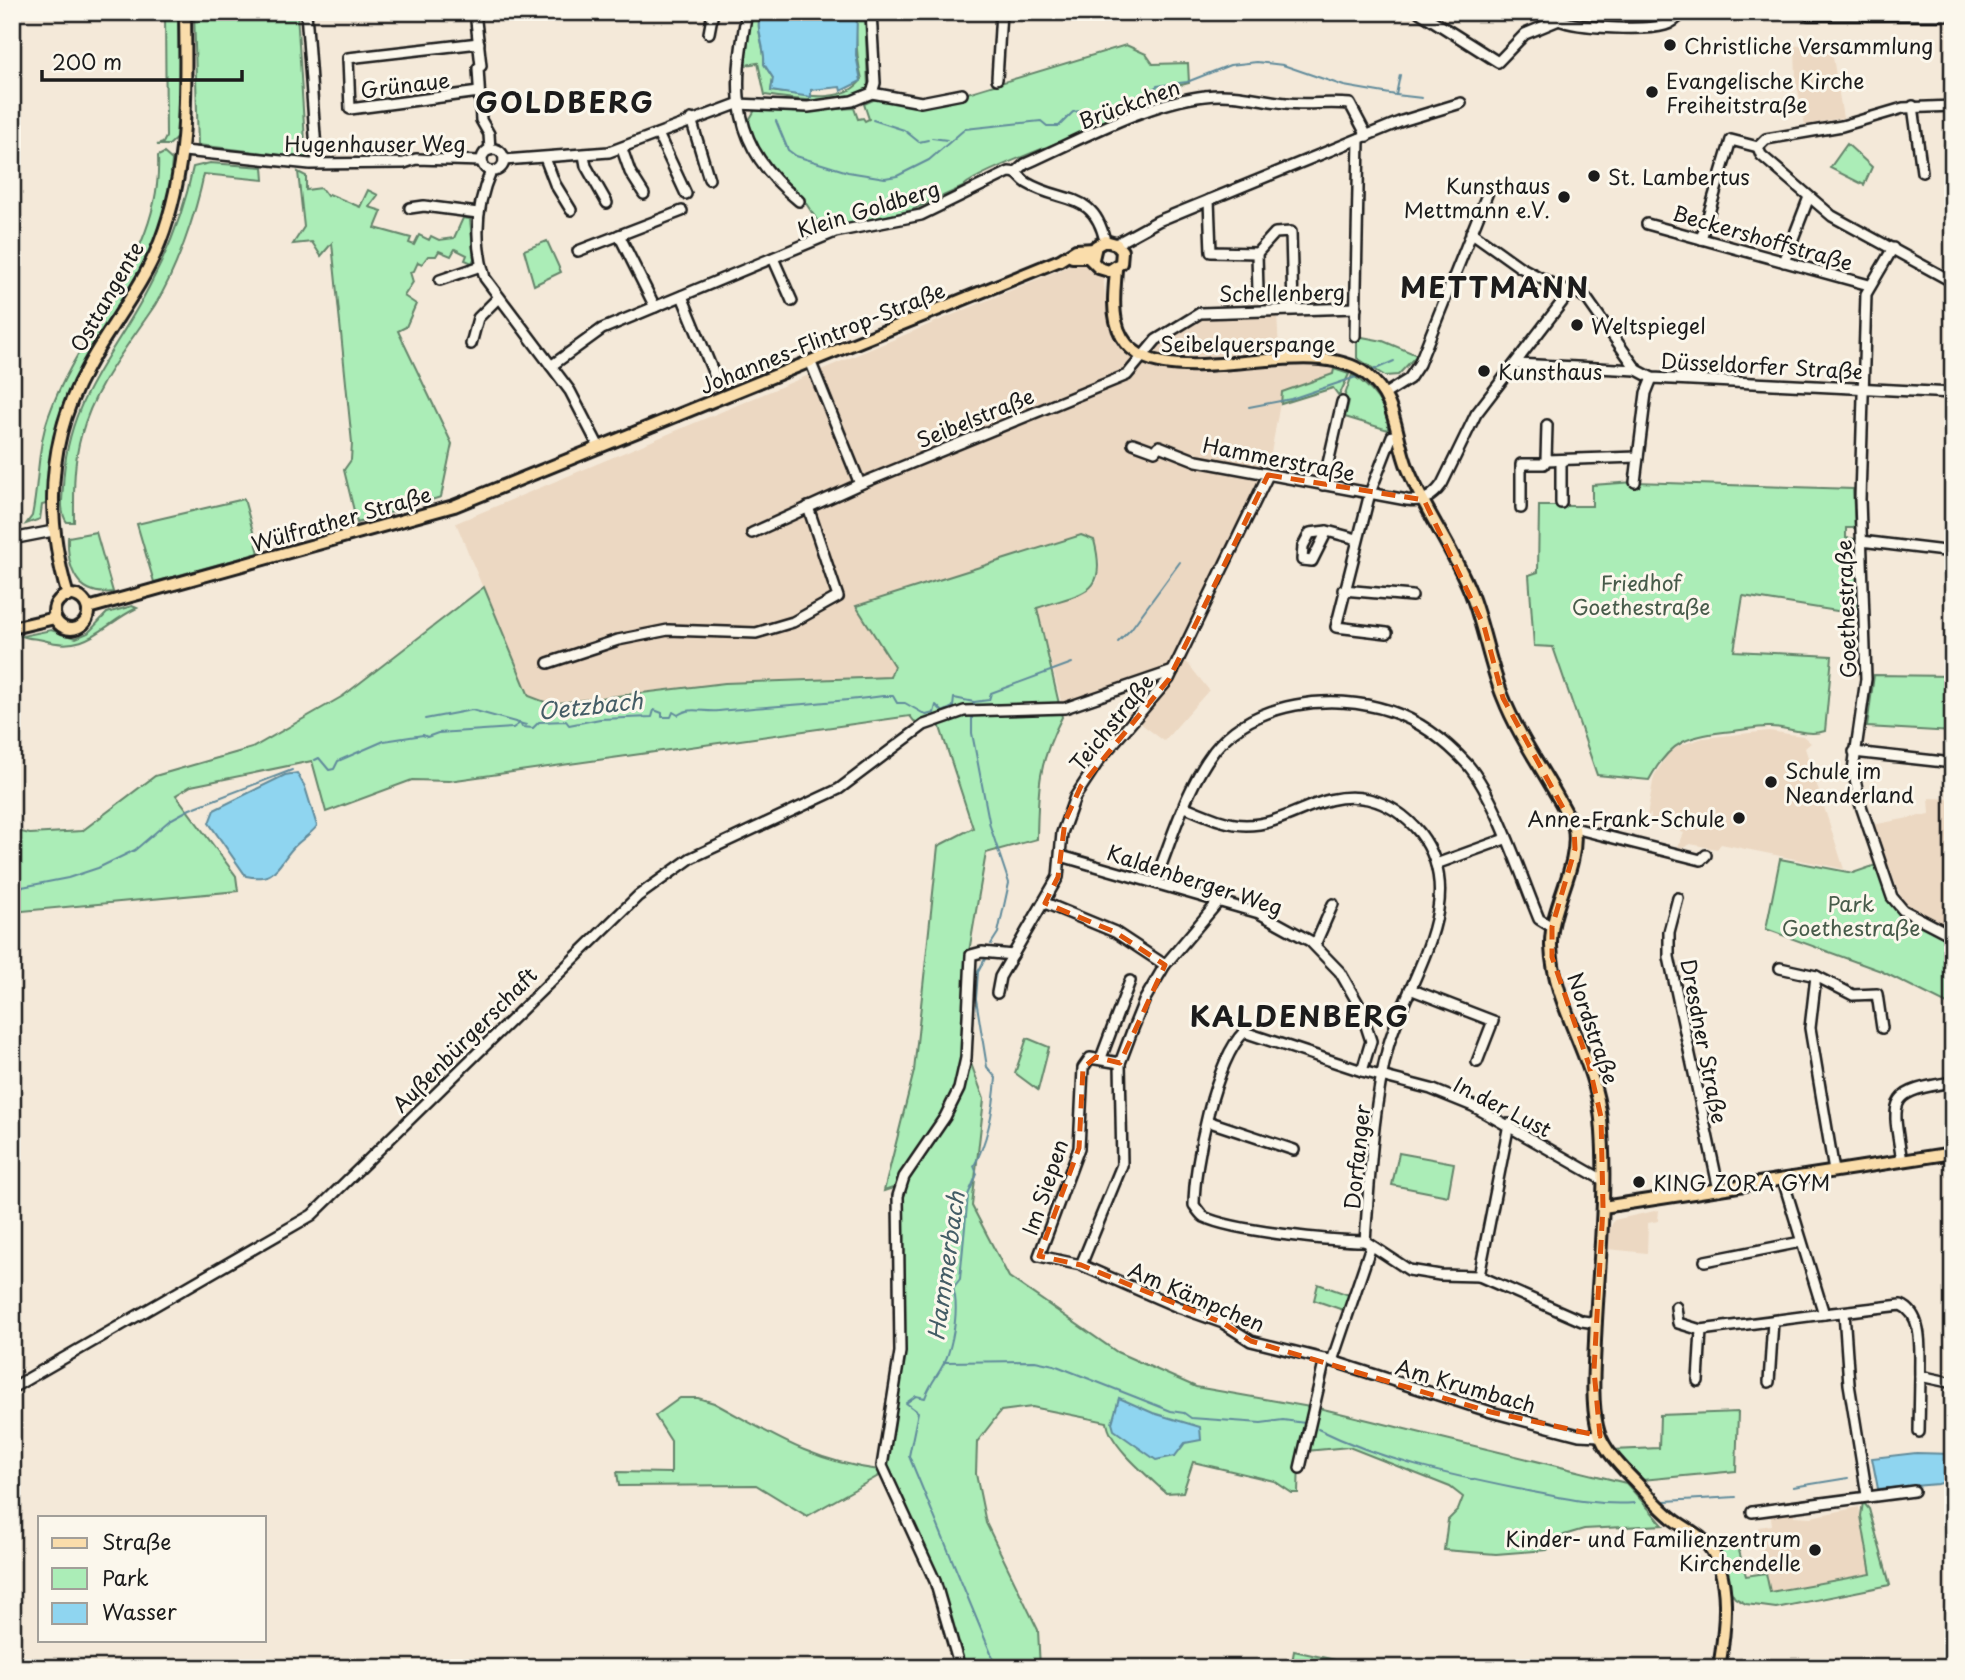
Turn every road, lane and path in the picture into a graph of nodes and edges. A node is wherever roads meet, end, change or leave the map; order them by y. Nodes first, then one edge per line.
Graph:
1 (185, 12) edge
2 (306, 12) edge
3 (475, 12) edge
4 (713, 12) edge
5 (747, 12) edge
6 (871, 12) edge
7 (1001, 12) edge
8 (1419, 12) edge
9 (1683, 12) edge
10 (1809, 15) dead end
11 (1953, 15) edge
12 (1560, 16) edge
13 (709, 33) dead end
14 (479, 43) junction
15 (997, 79) dead end
16 (479, 92) junction
17 (872, 93) junction
18 (962, 94) dead end
19 (1461, 103) dead end
20 (737, 104) junction
21 (1913, 106) junction
22 (1953, 106) edge
23 (691, 120) junction
24 (657, 134) junction
25 (1363, 137) junction
26 (1758, 147) junction
27 (622, 149) junction
28 (490, 150) junction
29 (184, 151) junction
30 (584, 155) junction
31 (545, 158) junction
32 (504, 160) junction
33 (482, 161) junction
34 (317, 163) junction
35 (491, 171) junction
36 (1016, 172) junction
37 (1922, 172) dead end
38 (709, 178) dead end
39 (1490, 187) dead end
40 (645, 194) dead end
41 (686, 194) dead end
42 (1809, 197) junction
43 (1209, 200) junction
44 (799, 201) dead end
45 (607, 203) dead end
46 (410, 208) dead end
47 (571, 210) dead end
48 (682, 211) dead end
49 (478, 214) junction
50 (1647, 224) dead end
51 (1471, 232) junction
52 (620, 235) junction
53 (1701, 239) junction
54 (1114, 245) junction
55 (1893, 248) junction
56 (578, 251) dead end
57 (1257, 253) junction
58 (1094, 254) junction
59 (774, 258) junction
60 (1784, 262) junction
61 (481, 267) junction
62 (1111, 270) junction
63 (440, 280) dead end
64 (1953, 282) edge
65 (1869, 285) junction
66 (1258, 293) dead end
67 (1569, 293) junction
68 (682, 296) junction
69 (498, 298) junction
70 (792, 301) dead end
71 (655, 307) junction
72 (1356, 308) junction
73 (1293, 309) junction
74 (1355, 336) dead end
75 (471, 344) dead end
76 (1141, 358) junction
77 (811, 363) junction
78 (1516, 365) junction
79 (551, 366) junction
80 (1637, 370) junction
81 (1652, 378) junction
82 (718, 383) dead end
83 (1862, 387) junction
84 (1953, 393) edge
85 (1385, 394) junction
86 (1342, 402) dead end
87 (1547, 425) dead end
88 (1391, 436) dead end
89 (1133, 443) dead end
90 (599, 447) junction
91 (1638, 457) junction
92 (1546, 460) junction
93 (1561, 460) junction
94 (1268, 475) junction
95 (1635, 482) dead end
96 (860, 484) junction
97 (1323, 485) junction
98 (1370, 494) junction
99 (1424, 500) junction
100 (1561, 503) dead end
101 (808, 508) junction
102 (1521, 508) dead end
103 (53, 531) junction
104 (1327, 531) dead end
105 (752, 533) dead end
106 (12, 539) edge
107 (1357, 539) junction
108 (1861, 541) junction
109 (1953, 552) edge
110 (1343, 590) junction
111 (68, 596) junction
112 (1412, 596) dead end
113 (88, 608) junction
114 (55, 618) junction
115 (12, 628) edge
116 (1387, 633) dead end
117 (548, 663) dead end
118 (1174, 671) junction
119 (1854, 752) junction
120 (1953, 763) edge
121 (1185, 807) junction
122 (1574, 828) junction
123 (1505, 839) junction
124 (1706, 855) dead end
125 (1060, 856) junction
126 (1436, 864) junction
127 (1155, 881) junction
128 (1678, 898) dead end
129 (1219, 901) junction
130 (1045, 903) junction
131 (1333, 904) dead end
132 (1552, 927) junction
133 (1953, 936) edge
134 (1315, 944) junction
135 (1013, 955) junction
136 (1165, 965) junction
137 (1780, 968) dead end
138 (1816, 976) junction
139 (1130, 981) dead end
140 (1410, 989) junction
141 (997, 993) dead end
142 (1882, 1028) dead end
143 (1371, 1041) junction
144 (1389, 1045) junction
145 (1101, 1058) junction
146 (1477, 1062) dead end
147 (1120, 1063) junction
148 (1363, 1071) junction
149 (1382, 1077) junction
150 (1953, 1082) edge
151 (1207, 1121) junction
152 (1508, 1124) junction
153 (1294, 1150) dead end
154 (1953, 1153) edge
155 (1902, 1161) junction
156 (1834, 1171) junction
157 (1603, 1180) junction
158 (1783, 1180) junction
159 (1719, 1190) junction
160 (1603, 1207) junction
161 (1801, 1242) junction
162 (1368, 1244) junction
163 (1705, 1261) dead end
164 (1081, 1265) junction
165 (1479, 1276) junction
166 (1676, 1307) dead end
167 (1843, 1312) junction
168 (1824, 1314) junction
169 (1773, 1321) junction
170 (1596, 1323) junction
171 (1701, 1330) junction
172 (1329, 1360) junction
173 (1920, 1376) junction
174 (1698, 1381) dead end
175 (1769, 1382) dead end
176 (1953, 1383) edge
177 (12, 1388) edge
178 (1919, 1433) dead end
179 (1600, 1436) junction
180 (1300, 1468) dead end
181 (1914, 1490) dead end
182 (1867, 1495) junction
183 (1752, 1512) dead end
184 (960, 1668) edge
185 (1719, 1668) edge

1 - 29 main road, Osttangente
2 - 34 street
3 - 14 street
4 - 13 street
5 - 20 street
6 - 17 street
7 - 15 street
8 - 12 street
9 - 12 street
10 - 11 street
14 - 16 street
14 - 16 street, Grünaue
16 - 28 street
17 - 18 street
17 - 20 street
19 - 25 street, Johannes-Flintrop-Straße
20 - 23 street
20 - 44 street
21 - 22 street
21 - 26 street
21 - 37 street
23 - 24 street
23 - 38 street
24 - 27 street
24 - 41 street
25 - 36 street, Brückchen
25 - 43 street, Johannes-Flintrop-Straße
25 - 72 street, Schellenberg
26 - 42 street
26 - 53 street
27 - 30 street
27 - 40 street
28 - 32 street
28 - 33 street
29 - 34 street, Hugenhauser Weg
29 - 103 main road, Osttangente
30 - 31 street
30 - 45 street
31 - 32 street
31 - 47 street
32 - 35 street
33 - 34 street, Hugenhauser Weg
33 - 35 street
35 - 49 street
36 - 54 street
36 - 59 street, Klein Goldberg
39 - 51 street
42 - 55 street
42 - 60 street
43 - 54 street, Johannes-Flintrop-Straße
43 - 57 street
46 - 49 street
48 - 52 street
49 - 61 street
50 - 53 street, Beckershoffstraße
51 - 67 street, Düsseldorfer Straße
51 - 85 street
52 - 56 street
52 - 71 street
53 - 60 street, Beckershoffstraße
54 - 58 main road, Johannes-Flintrop-Straße
54 - 62 main road, Johannes-Flintrop-Straße
55 - 64 street
55 - 65 street, Goethestraße
57 - 66 street, Schellenberg
57 - 73 street
58 - 62 main road
58 - 77 main road, Johannes-Flintrop-Straße
59 - 68 street, Klein Goldberg
59 - 70 street
60 - 65 street, Beckershoffstraße
61 - 63 street
61 - 69 street
62 - 76 main road
65 - 83 street, Goethestraße
67 - 78 street
67 - 80 street, Düsseldorfer Straße
68 - 71 street, Klein Goldberg
68 - 82 street
69 - 75 street
69 - 79 street
71 - 79 street, Klein Goldberg
72 - 73 street, Schellenberg
72 - 74 street, Schellenberg
73 - 76 street, Schellenberg
76 - 85 main road, Seibelquerspange
76 - 96 street, Seibelstraße
77 - 90 main road, Johannes-Flintrop-Straße
77 - 96 street
78 - 80 street
78 - 99 street
79 - 90 street
80 - 81 street, Düsseldorfer Straße
81 - 83 street, Düsseldorfer Straße
81 - 91 street
83 - 84 street, Düsseldorfer Straße
83 - 108 street, Goethestraße
85 - 99 main road, Seibelquerspange
86 - 97 street
87 - 92 street
88 - 98 street
89 - 94 street, Hammerstraße
90 - 113 main road, Wülfrather Straße
91 - 93 street
91 - 95 street
92 - 93 street
92 - 102 street
93 - 100 street
94 - 97 street, Hammerstraße
94 - 118 street, Teichstraße
96 - 101 street, Seibelstraße
97 - 98 street, Hammerstraße
98 - 99 street, Hammerstraße
98 - 107 street
99 - 122 main road
101 - 105 street, Seibelstraße
101 - 117 street
103 - 106 street
103 - 111 main road, Osttangente
104 - 107 street
107 - 110 street
108 - 109 street
108 - 119 street, Goethestraße
110 - 112 street
110 - 116 street
111 - 113 main road
111 - 114 main road
113 - 114 main road
114 - 115 main road
118 - 125 street, Teichstraße
118 - 177 street, Außenbürgerschaft
119 - 120 street
119 - 133 street, Goethestraße
121 - 123 street
121 - 126 street
121 - 127 street
122 - 124 street
122 - 132 main road, Nordstraße
123 - 126 street
123 - 132 street
125 - 127 street, Kaldenberger Weg
125 - 130 street, Teichstraße
126 - 140 street, Dorfanger
127 - 129 street, Kaldenberger Weg
128 - 159 street, Dresdner Straße
129 - 134 street, Kaldenberger Weg
129 - 136 street
130 - 135 street, Teichstraße
130 - 136 street
131 - 134 street
132 - 157 main road, Nordstraße
134 - 143 street, Kaldenberger Weg
135 - 141 street, Teichstraße
135 - 184 street
136 - 147 street
137 - 138 street
138 - 142 street
138 - 156 street
139 - 145 street, Im Siepen
140 - 144 street, Dorfanger
140 - 146 street
143 - 144 street
143 - 148 street
144 - 149 street, Dorfanger
145 - 147 street
145 - 164 street, Im Siepen
147 - 164 street
148 - 149 street, In der Lust
148 - 151 street, In der Lust
149 - 152 street, In der Lust
149 - 162 street, Dorfanger
150 - 155 street
151 - 153 street
151 - 162 street
152 - 157 street, In der Lust
152 - 165 street
154 - 155 main road
155 - 156 main road
156 - 158 main road
157 - 160 main road, Nordstraße
158 - 159 main road
158 - 161 street
159 - 160 main road
160 - 170 main road, Nordstraße
161 - 163 street
161 - 168 street
162 - 165 street
162 - 172 street, Dorfanger
164 - 172 street, Am Kämpchen
165 - 170 street
166 - 171 street
167 - 168 street
167 - 173 street
167 - 182 street
168 - 169 street
169 - 171 street
169 - 175 street
170 - 179 main road, Nordstraße
171 - 174 street
172 - 179 street, Am Krumbach
172 - 180 street, Dorfanger
173 - 176 street
173 - 178 street
179 - 185 main road
181 - 182 street
182 - 183 street

